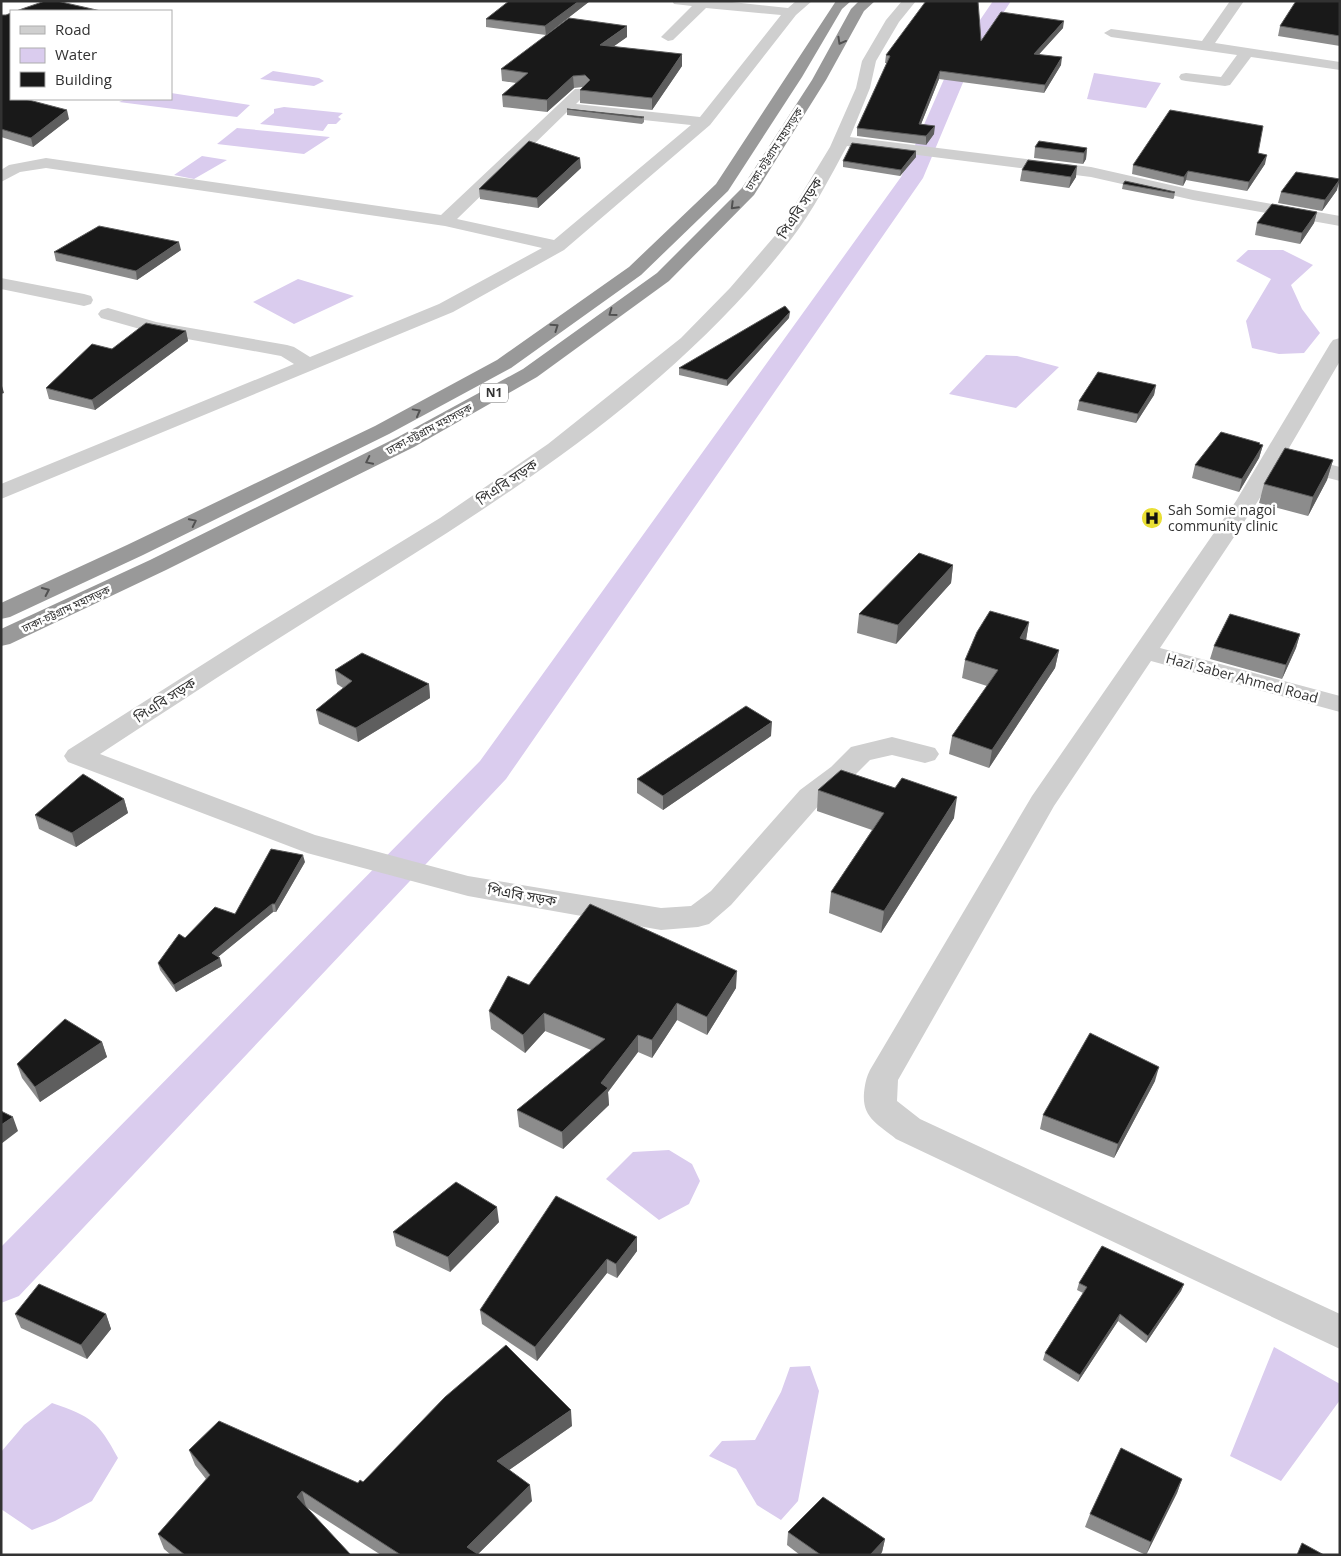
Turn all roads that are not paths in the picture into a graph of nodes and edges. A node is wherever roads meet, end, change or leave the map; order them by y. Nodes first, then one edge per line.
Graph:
1 (679, 1) edge
2 (844, 1) edge
3 (868, 1) edge
4 (909, 1) edge
5 (1237, 1) edge
6 (702, 4) junction
7 (798, 6) edge
8 (1111, 33) dead end
9 (668, 37) dead end
10 (1206, 46) junction
11 (1247, 52) junction
12 (1340, 66) edge
13 (1186, 76) dead end
14 (580, 92) edge
15 (563, 107) junction
16 (704, 122) junction
17 (840, 140) junction
18 (1, 176) edge
19 (445, 221) junction
20 (1340, 221) edge
21 (558, 246) junction
22 (1, 283) edge
23 (84, 300) dead end
24 (108, 314) dead end
25 (1340, 344) edge
26 (309, 365) junction
27 (1272, 457) junction
28 (1340, 474) edge
29 (1, 492) edge
30 (1, 612) edge
31 (1, 639) edge
32 (1145, 652) junction
33 (1340, 704) edge
34 (925, 754) dead end
35 (1340, 1332) edge

1 - 6 street
30 -> 2 highway, ঢাকা-চট্টগ্রাম মহাসড়ক / N1
3 -> 31 highway, ঢাকা-চট্টগ্রাম মহাসড়ক / N1
4 - 17 street, পিএবি সড়ক
5 - 10 street
6 - 7 street
6 - 9 street
7 - 16 street
8 - 10 street
10 - 11 street
11 - 12 street
11 - 13 street
14 - 15 street
15 - 16 street
15 - 19 street
16 - 21 street
17 - 20 street
17 - 34 street, পিএবি সড়ক
18 - 19 street
19 - 21 street
21 - 26 street
22 - 23 street
24 - 26 street
25 - 27 street
26 - 29 street
27 - 28 street
27 - 32 street
32 - 33 street, Hazi Saber Ahmed Road
32 - 35 street

